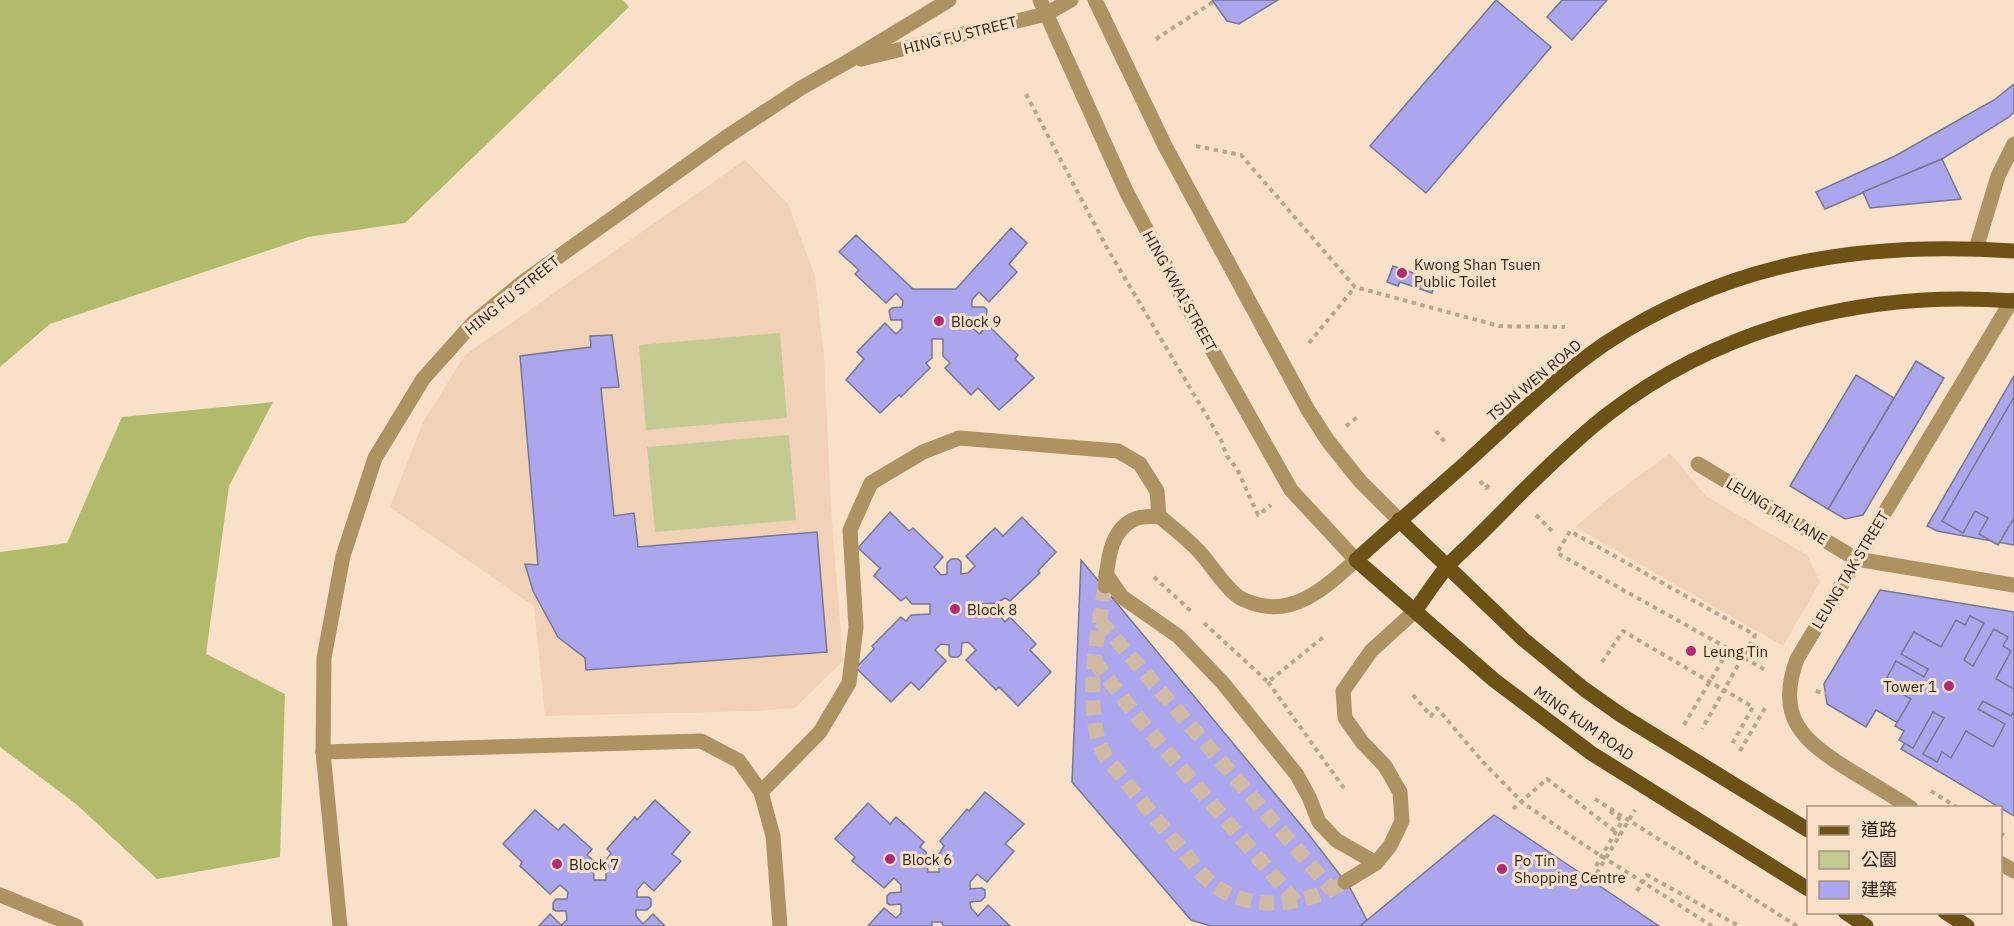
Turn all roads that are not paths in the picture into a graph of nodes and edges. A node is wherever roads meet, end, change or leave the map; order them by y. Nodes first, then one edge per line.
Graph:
1 (949, 0) edge
2 (1071, 0) edge
3 (1095, 0) edge
4 (1043, 7) edge
5 (847, 62) junction
6 (2014, 144) edge
7 (1976, 249) junction
8 (2014, 251) edge
9 (2013, 301) edge
10 (1698, 464) dead end
11 (1159, 516) junction
12 (1399, 520) junction
13 (1856, 559) junction
14 (1356, 560) junction
15 (1448, 566) junction
16 (2014, 585) edge
17 (1415, 611) junction
18 (323, 752) junction
19 (761, 792) junction
20 (1909, 806) edge
21 (1807, 829) edge
22 (1376, 863) junction
23 (1344, 882) tunnel mouth
24 (1807, 888) edge
25 (0, 895) edge
26 (1848, 914) edge
27 (1948, 914) edge
28 (76, 926) edge
29 (340, 926) edge
30 (780, 926) edge
31 (1866, 926) edge
32 (1967, 926) edge

1 - 5 street, HING FU STREET
2 - 4 street, HING FU STREET
3 - 12 street
4 - 5 street, HING FU STREET
4 - 14 street, HING KWAI STREET
5 - 18 street, HING FU STREET
6 - 7 street
7 - 8 main road, TSUN WEN ROAD
7 - 12 main road, TSUN WEN ROAD
9 - 13 street, LEUNG TAK STREET
9 - 15 main road
10 - 13 street, LEUNG TAI LANE
11 - 14 street
11 - 19 street
11 - 22 street
12 - 14 main road, TSUN WEN ROAD
12 - 15 main road, MING KUM ROAD
13 - 16 street
13 - 20 street, LEUNG TAK STREET
14 - 17 main road, MING KUM ROAD
15 - 17 main road
15 - 21 main road, MING KUM ROAD
17 - 22 street
17 - 24 main road, MING KUM ROAD
18 - 19 street
18 - 29 street, HING FU STREET
19 - 30 street
22 - 23 street
25 - 28 street
26 - 31 main road
27 - 32 main road

